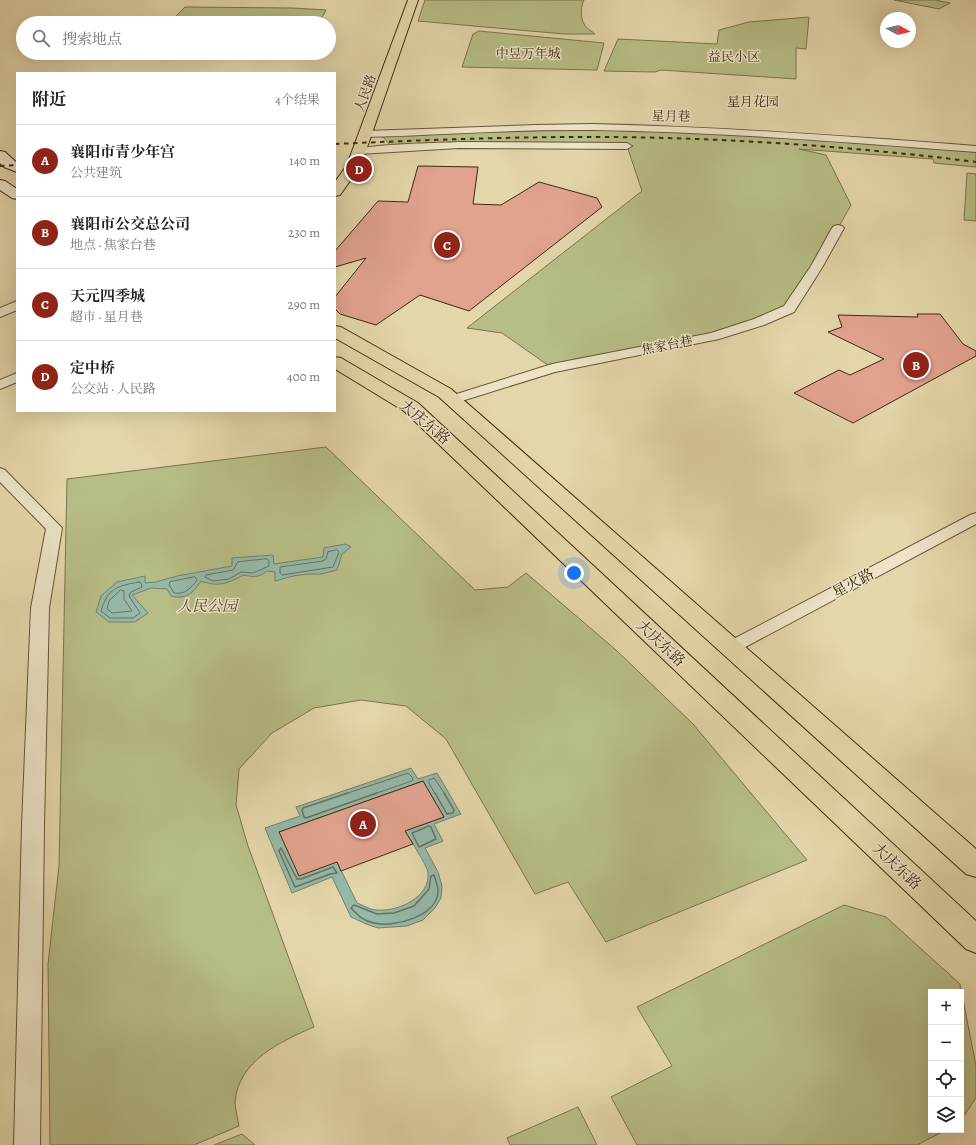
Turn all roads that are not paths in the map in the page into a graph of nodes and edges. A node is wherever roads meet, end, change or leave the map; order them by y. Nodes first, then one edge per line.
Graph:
1 (402, 0) edge
2 (413, 0) edge
3 (384, 45) dead end
4 (365, 134) junction
5 (627, 146) dead end
6 (976, 149) edge
7 (359, 151) junction
8 (0, 155) edge
9 (16, 168) edge
10 (16, 173) edge
11 (0, 175) edge
12 (0, 184) edge
13 (336, 191) edge
14 (16, 194) edge
15 (838, 228) dead end
16 (16, 305) edge
17 (0, 313) edge
18 (336, 332) edge
19 (336, 363) edge
20 (16, 377) edge
21 (0, 385) edge
22 (452, 400) junction
23 (0, 473) edge
24 (976, 518) edge
25 (730, 648) junction
26 (976, 866) edge
27 (943, 908) junction
28 (976, 940) edge
29 (976, 956) edge
30 (27, 1145) edge

1 - 3 main road
2 - 4 main road, 人民路
4 - 6 street, 星月巷
4 - 7 main road, 人民路
5 - 7 street
7 - 13 main road, 人民路
8 - 9 main road
10 - 11 main road
12 - 14 main road
15 - 22 street, 焦家台巷
16 - 17 street
18 - 22 main road, 大庆东路
19 - 27 main road, 大庆东路
20 - 21 street
22 - 25 main road, 大庆东路
23 - 30 street
24 - 25 street, 星火路
25 - 26 main road, 大庆东路
27 - 28 main road, 大庆东路
27 - 29 main road

